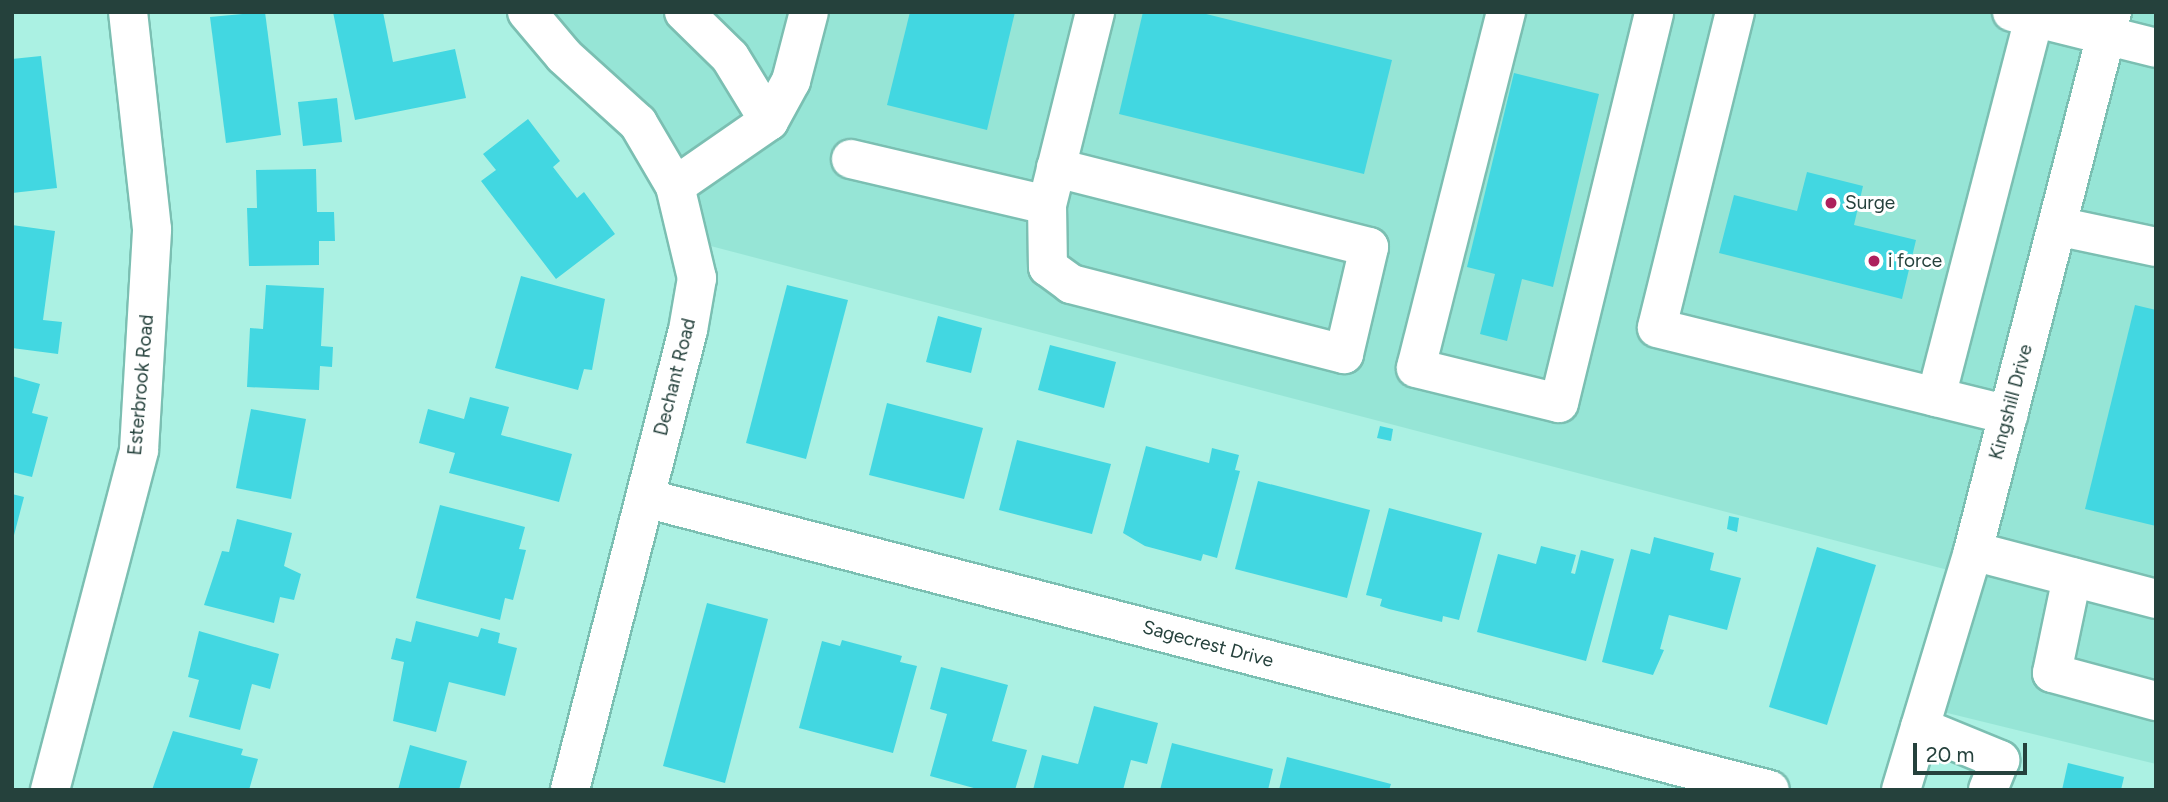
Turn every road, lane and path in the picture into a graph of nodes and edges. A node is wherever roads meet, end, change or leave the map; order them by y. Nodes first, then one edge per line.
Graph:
1 (128, 12) edge
2 (527, 12) edge
3 (684, 12) edge
4 (809, 12) edge
5 (1096, 12) edge
6 (1506, 12) edge
7 (1654, 12) edge
8 (1735, 12) edge
9 (2023, 15) edge
10 (2110, 24) edge
11 (2156, 48) edge
12 (769, 121) junction
13 (851, 159) dead end
14 (1056, 168) junction
15 (675, 186) junction
16 (1047, 205) junction
17 (2057, 226) junction
18 (2156, 247) edge
19 (1936, 397) junction
20 (2008, 415) junction
21 (645, 498) junction
22 (1973, 551) junction
23 (2072, 577) junction
24 (2156, 599) edge
25 (2156, 701) edge
26 (1920, 727) junction
27 (50, 790) edge
28 (570, 790) edge
29 (1770, 790) edge
30 (1901, 790) edge
31 (1987, 790) edge

1 - 27 street, Esterbrook Road
2 - 15 street, Dechant Road
3 - 12 street
4 - 12 street
5 - 14 street
6 - 7 street
8 - 19 street
9 - 10 street
9 - 19 street
10 - 11 street
10 - 17 street, Kingshill Drive
12 - 15 street
13 - 16 street
14 - 16 street
14 - 16 street
15 - 21 street, Dechant Road
17 - 18 street
17 - 20 street, Kingshill Drive
19 - 20 street
20 - 22 street, Kingshill Drive
21 - 28 street, Dechant Road
21 - 29 street, Sagecrest Drive
22 - 23 street
22 - 26 street, Kingshill Drive
23 - 24 street
23 - 25 street
26 - 30 street, Kingshill Drive
26 - 31 street

